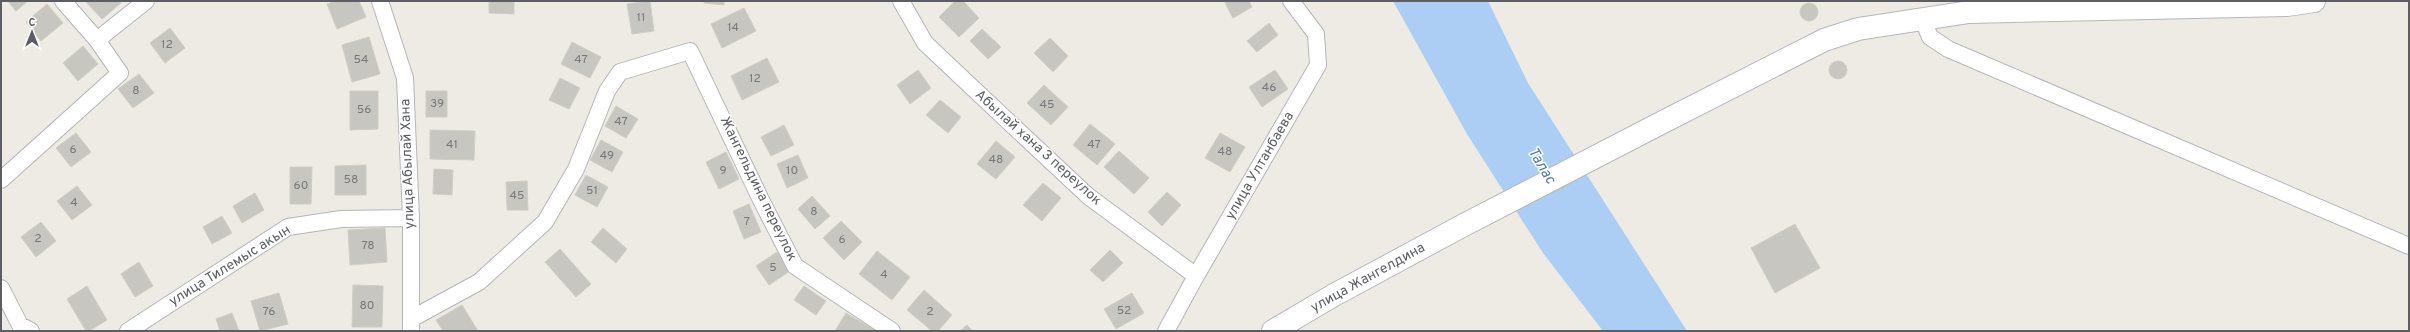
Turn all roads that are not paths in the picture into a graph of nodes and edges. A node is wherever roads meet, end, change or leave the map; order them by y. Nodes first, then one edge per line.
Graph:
1 (62, 1) edge
2 (146, 1) edge
3 (380, 1) edge
4 (901, 1) edge
5 (1291, 1) edge
6 (2314, 1) edge
7 (1922, 18) junction
8 (97, 40) junction
9 (1, 180) edge
10 (411, 218) junction
11 (2409, 246) edge
12 (1196, 276) junction
13 (1, 288) edge
14 (411, 325) edge
15 (31, 331) edge
16 (128, 331) edge
17 (892, 331) edge
18 (1166, 331) edge
19 (1273, 331) edge

1 - 8 street
2 - 8 street
3 - 10 street, улица Абылай Хана
4 - 12 street, Абылай хана 3 переулок
5 - 12 street, улица Ултанбаева
6 - 7 street, улица Жангелдина
7 - 11 street
7 - 19 street, улица Жангелдина
8 - 9 street
10 - 14 street, улица Абылай Хана
10 - 16 street, улица Тилемыс акын
12 - 18 street, улица Ултанбаева
13 - 15 street
14 - 17 street, Жангельдина переулок

